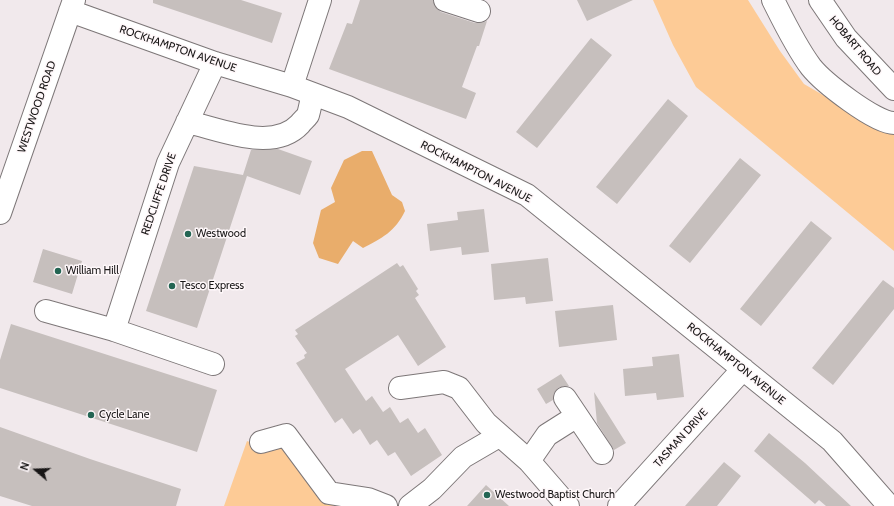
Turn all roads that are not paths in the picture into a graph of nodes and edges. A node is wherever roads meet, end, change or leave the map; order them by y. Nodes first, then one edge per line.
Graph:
1 (320, 0) edge
2 (445, 0) edge
3 (772, 0) edge
4 (820, 0) edge
5 (72, 6) edge
6 (479, 11) dead end
7 (215, 62) junction
8 (292, 86) junction
9 (894, 89) edge
10 (313, 94) junction
11 (188, 122) junction
12 (894, 123) edge
13 (0, 213) edge
14 (46, 311) dead end
15 (114, 330) junction
16 (213, 364) dead end
17 (743, 369) junction
18 (400, 388) dead end
19 (565, 398) dead end
20 (577, 416) junction
21 (500, 436) junction
22 (261, 442) dead end
23 (602, 453) dead end
24 (529, 461) junction
25 (386, 506) edge
26 (410, 506) edge
27 (568, 506) edge
28 (619, 506) edge
29 (889, 506) edge

1 - 8 street
2 - 6 street
3 - 12 street
4 - 9 street, HOBART ROAD
5 - 7 street, ROCKHAMPTON AVENUE
5 - 13 street, WESTWOOD ROAD
7 - 8 street, ROCKHAMPTON AVENUE
7 - 11 street, REDCLIFFE DRIVE
8 - 10 street, ROCKHAMPTON AVENUE
10 - 11 street
10 - 17 street, ROCKHAMPTON AVENUE
11 - 15 street, REDCLIFFE DRIVE
14 - 15 street
15 - 16 street
17 - 28 street, TASMAN DRIVE
17 - 29 street, ROCKHAMPTON AVENUE
18 - 21 street
19 - 20 street
20 - 23 street
20 - 24 street
21 - 24 street
21 - 26 street
22 - 25 street
24 - 27 street

